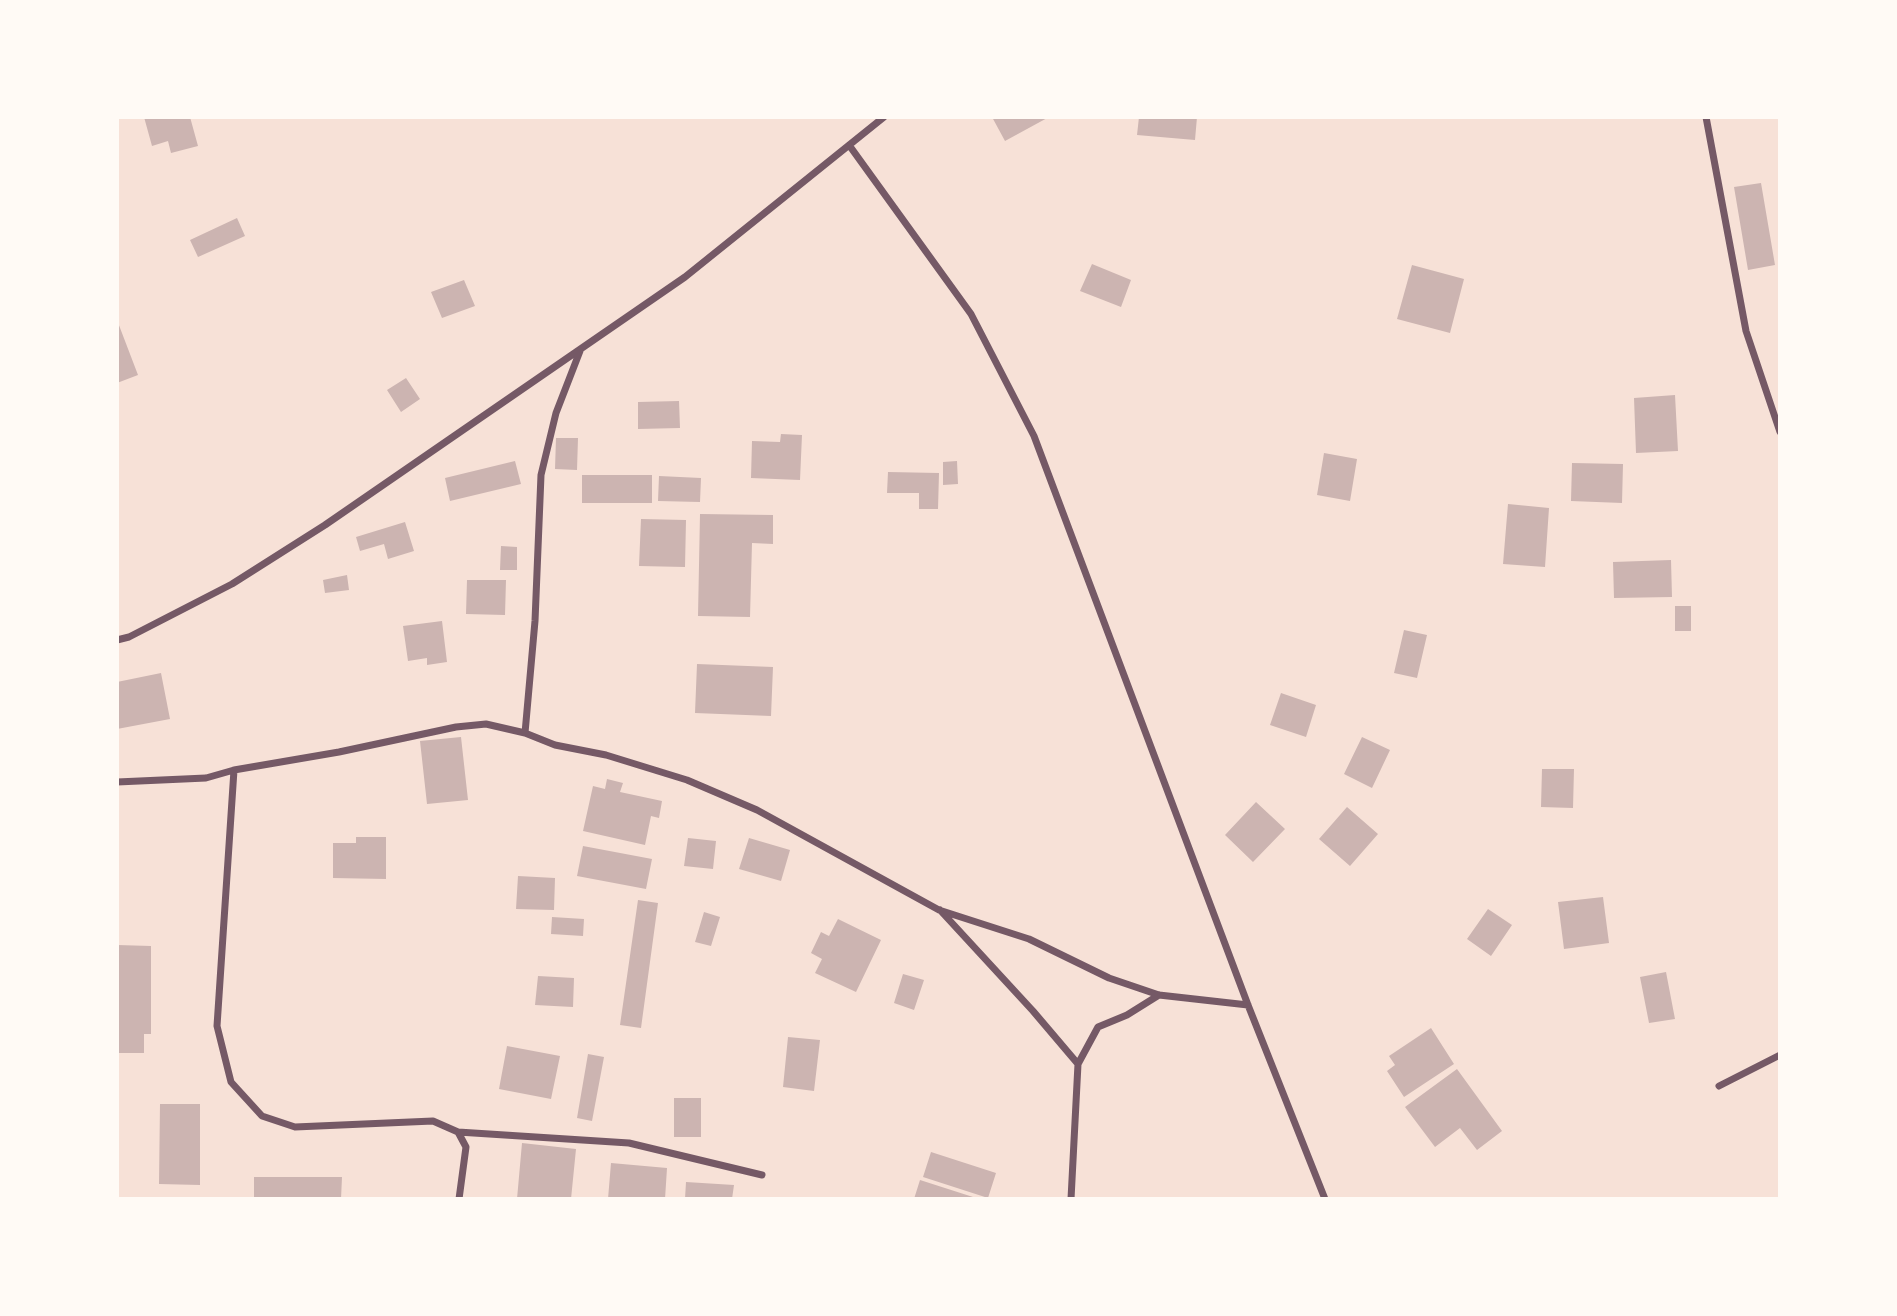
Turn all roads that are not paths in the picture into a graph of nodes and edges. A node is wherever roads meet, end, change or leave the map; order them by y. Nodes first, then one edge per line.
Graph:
1 (884, 117) edge
2 (1706, 117) edge
3 (849, 145) junction
4 (581, 350) junction
5 (1780, 432) edge
6 (117, 640) edge
7 (525, 733) junction
8 (234, 771) junction
9 (117, 782) edge
10 (939, 910) junction
11 (1159, 995) junction
12 (1248, 1004) junction
13 (1780, 1055) edge
14 (1078, 1065) junction
15 (1719, 1086) dead end
16 (458, 1132) junction
17 (761, 1175) dead end
18 (459, 1199) edge
19 (1071, 1199) edge
20 (1325, 1199) edge

1 - 3 street
2 - 5 street
3 - 4 street
3 - 12 street
4 - 6 street
4 - 7 street
7 - 8 street
7 - 10 street
8 - 9 street
8 - 16 street
10 - 11 street
10 - 14 street
11 - 12 street
11 - 14 street
12 - 20 street
13 - 15 street
14 - 19 street
16 - 17 street
16 - 18 street

